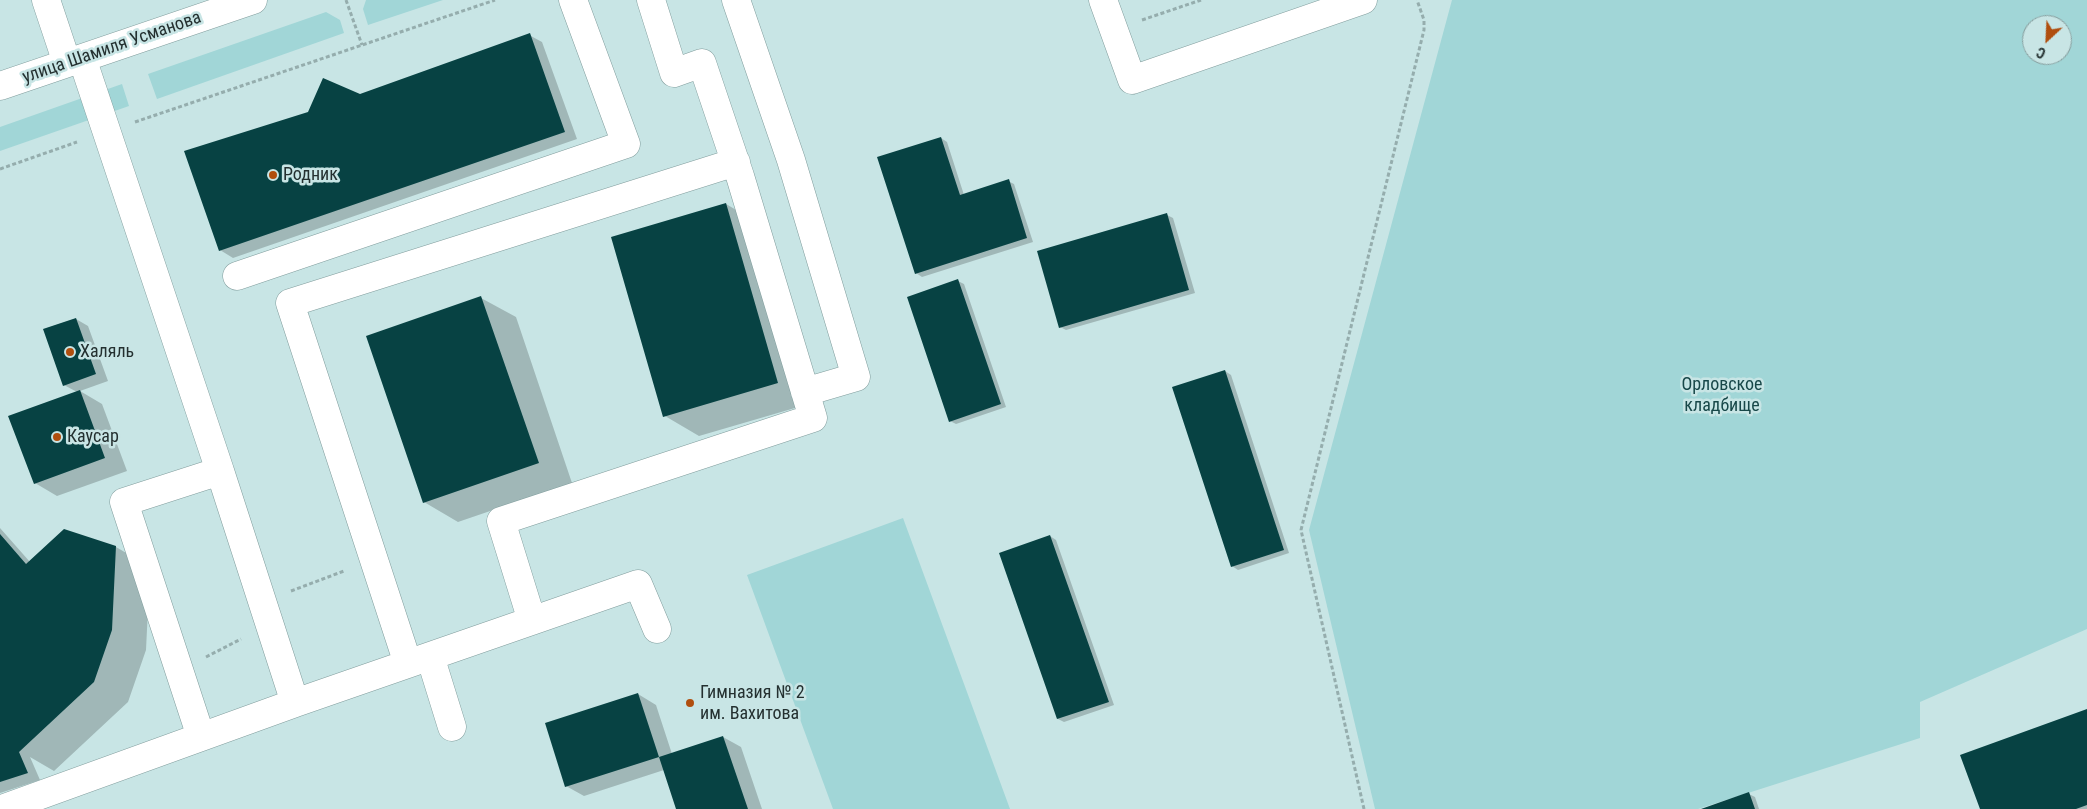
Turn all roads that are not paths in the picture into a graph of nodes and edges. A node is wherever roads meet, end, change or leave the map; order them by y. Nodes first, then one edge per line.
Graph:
1 (46, 0) edge
2 (253, 0) edge
3 (573, 0) edge
4 (652, 0) edge
5 (736, 0) edge
6 (1103, 0) edge
7 (1363, 0) edge
8 (74, 60) junction
9 (0, 86) edge
10 (736, 162) junction
11 (237, 276) dead end
12 (805, 392) junction
13 (220, 471) junction
14 (532, 621) junction
15 (657, 629) dead end
16 (419, 660) junction
17 (295, 703) junction
18 (452, 727) dead end
19 (201, 737) junction
20 (2, 809) edge

1 - 8 street
2 - 8 street, улица Шамиля Усманова
3 - 11 street
4 - 10 street
5 - 12 street
6 - 7 street
8 - 9 street, улица Шамиля Усманова
8 - 13 street
10 - 12 street
10 - 16 street
12 - 14 street
13 - 17 street
13 - 19 street
14 - 15 street
14 - 16 street
16 - 17 street
16 - 18 street
17 - 19 street
19 - 20 street

